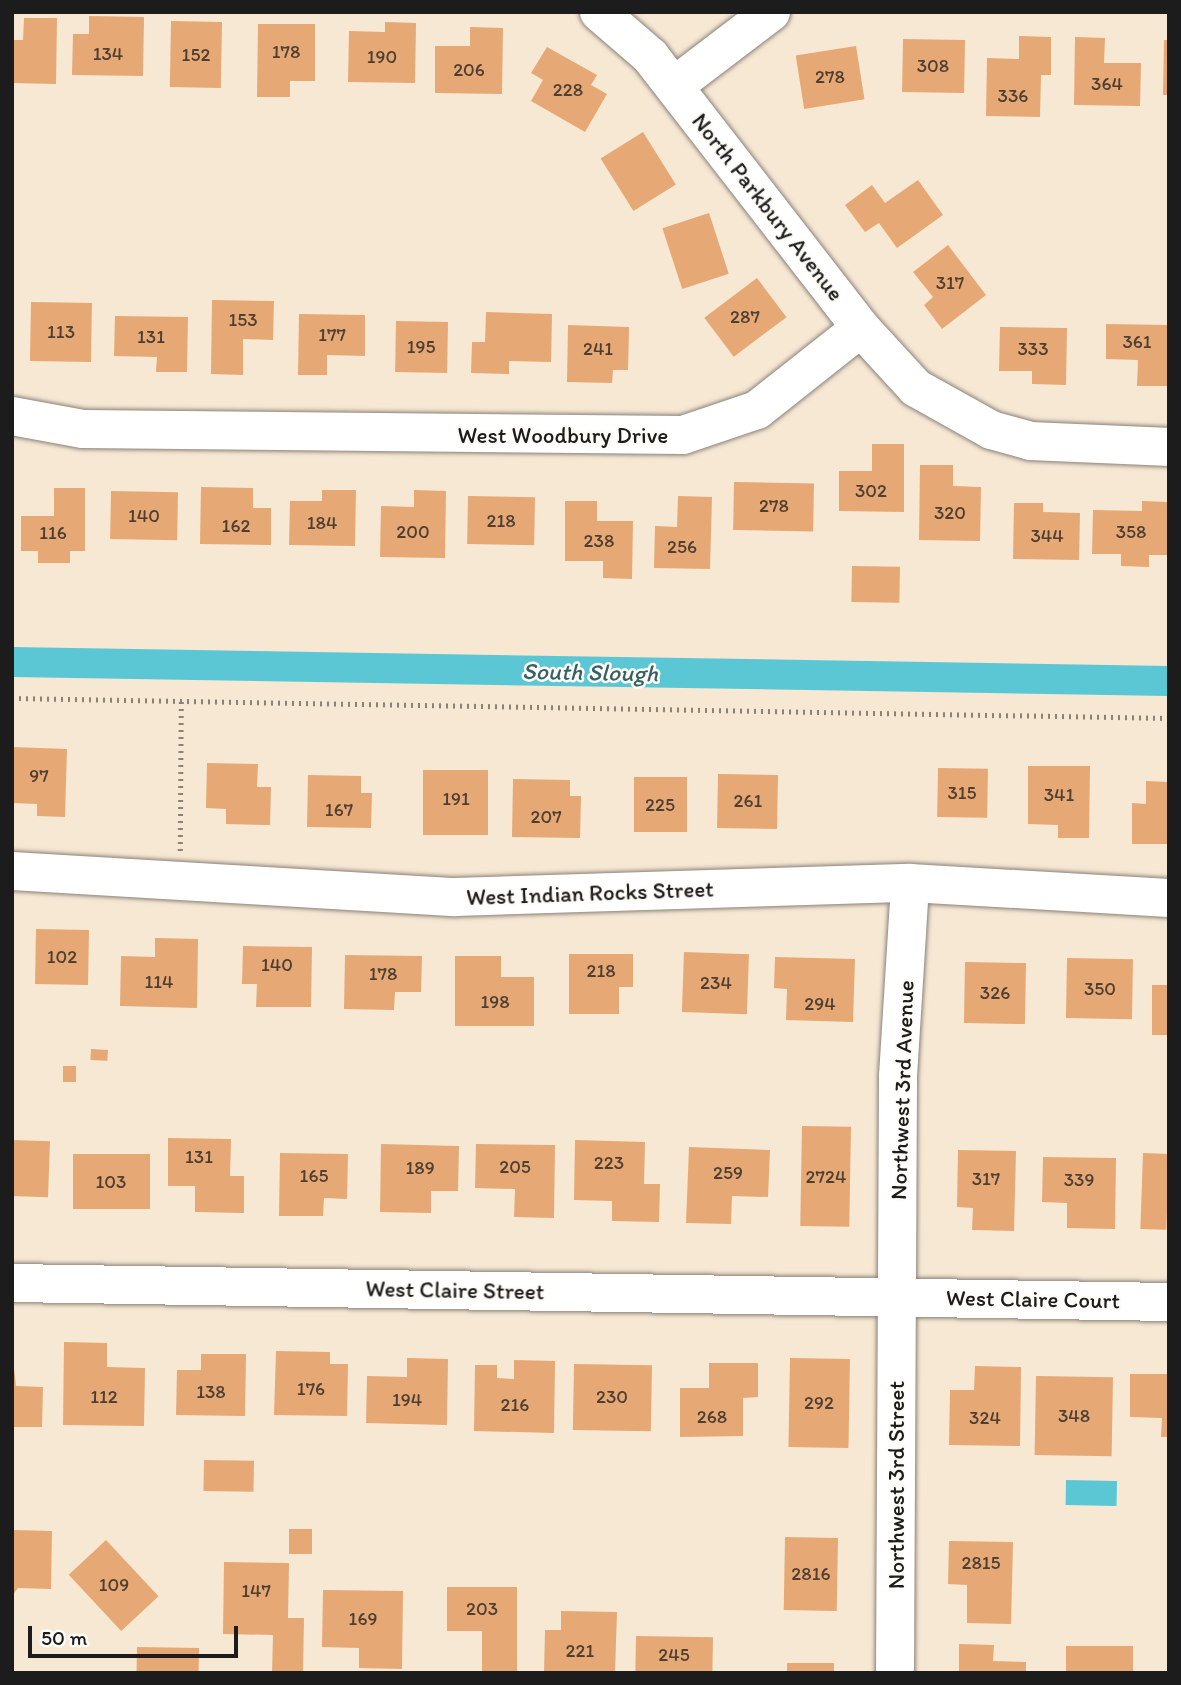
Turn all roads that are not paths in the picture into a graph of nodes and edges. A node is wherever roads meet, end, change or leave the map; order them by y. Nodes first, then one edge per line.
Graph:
1 (599, 12) edge
2 (771, 12) edge
3 (674, 86) junction
4 (862, 328) junction
5 (12, 416) edge
6 (1169, 447) edge
7 (12, 871) edge
8 (910, 883) junction
9 (1169, 898) edge
10 (12, 1283) edge
11 (898, 1297) junction
12 (1169, 1302) edge
13 (895, 1673) edge

1 - 3 street, North Parkbury Avenue
2 - 3 street
3 - 4 street, North Parkbury Avenue
4 - 5 street, West Woodbury Drive
4 - 6 street
7 - 8 street, West Indian Rocks Street
8 - 9 street, West Indian Rocks Street
8 - 11 street, Northwest 3rd Avenue
10 - 11 street, West Claire Street
11 - 12 street, West Claire Court
11 - 13 street, Northwest 3rd Street

